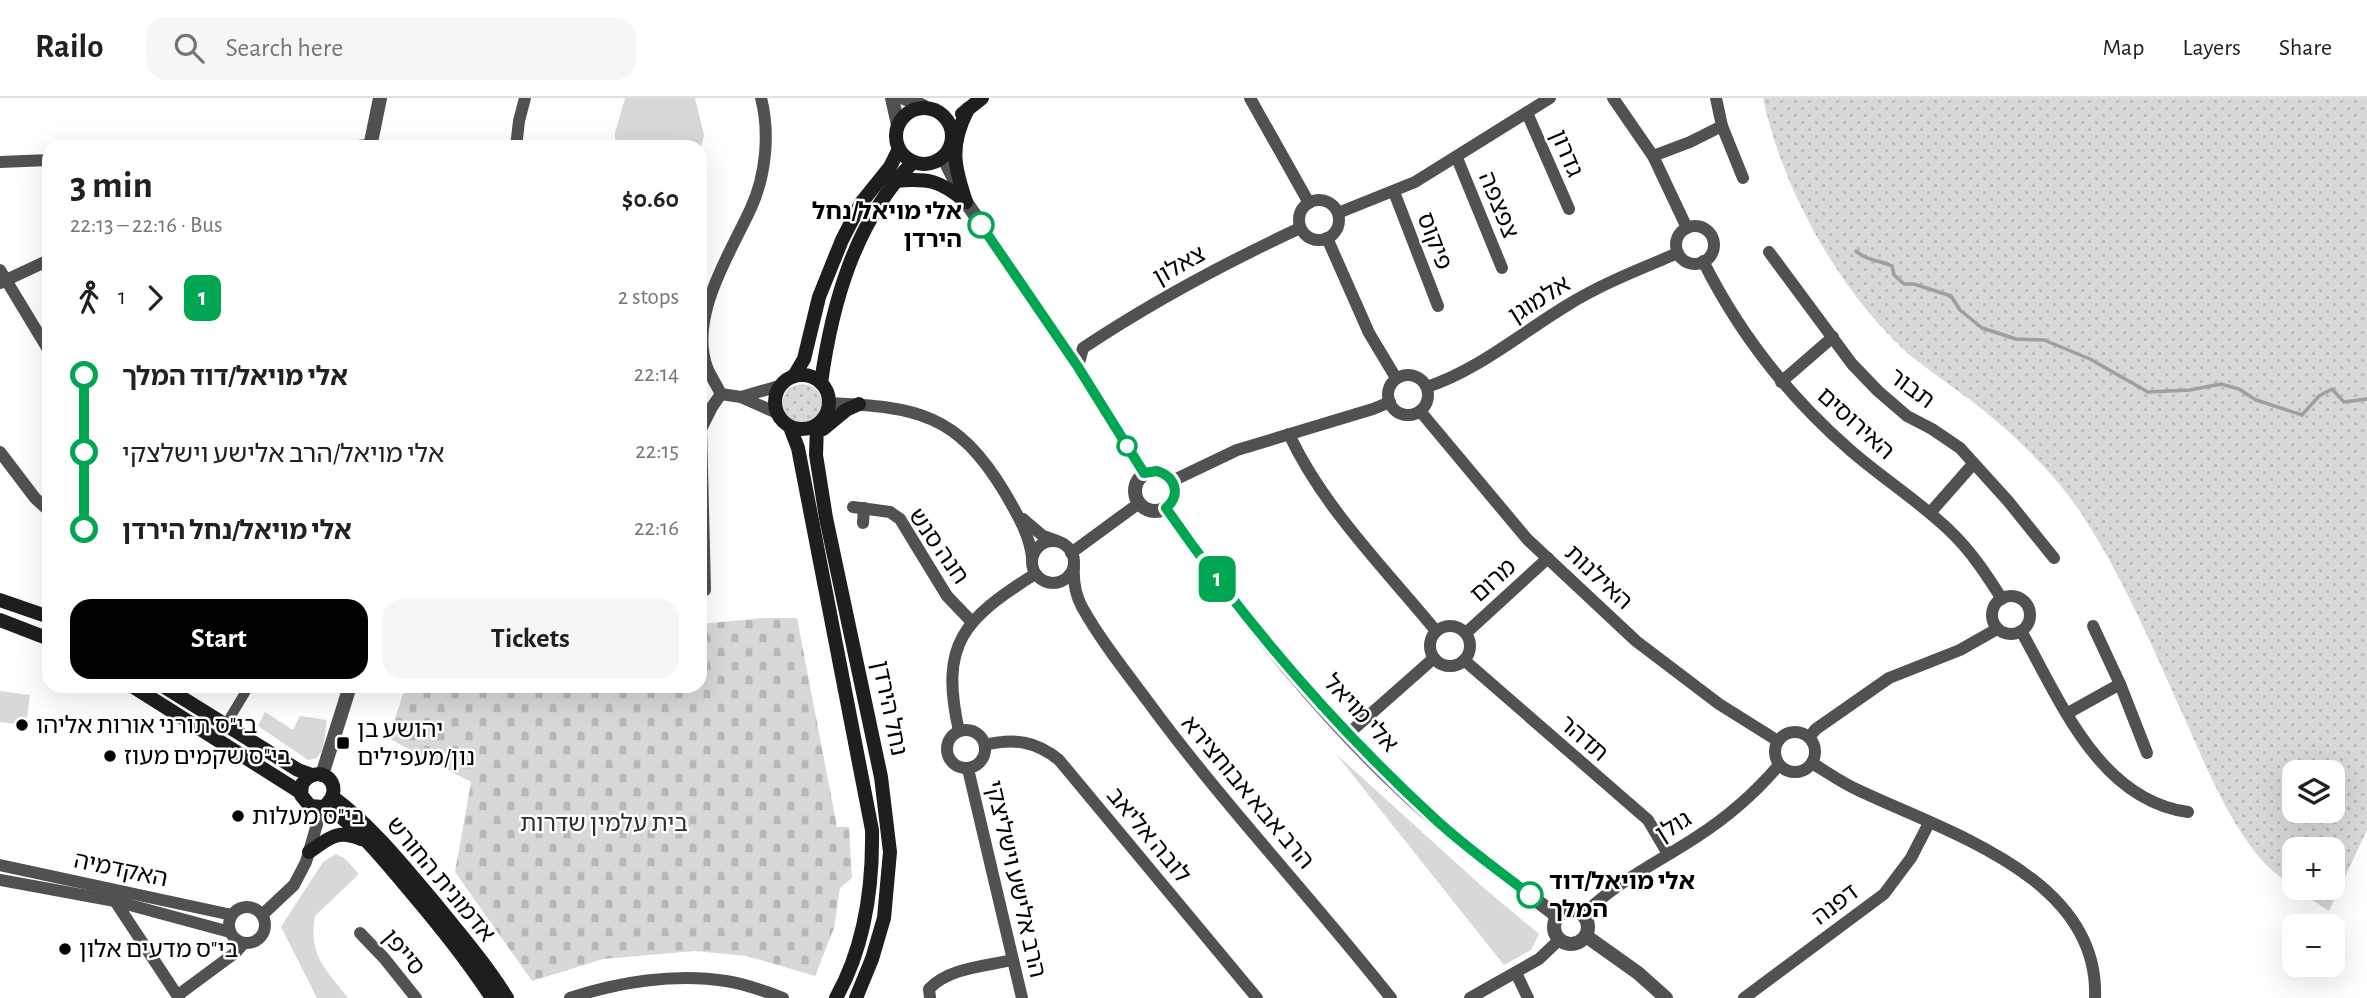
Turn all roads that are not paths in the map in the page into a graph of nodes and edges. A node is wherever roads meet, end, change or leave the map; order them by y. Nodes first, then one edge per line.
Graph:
1 (380, 98) edge
2 (525, 98) edge
3 (761, 98) edge
4 (892, 98) edge
5 (904, 98) edge
6 (946, 98) edge
7 (982, 98) edge
8 (1250, 98) edge
9 (1550, 98) edge
10 (1613, 98) edge
11 (1716, 98) edge
12 (928, 108) junction
13 (968, 109) junction
14 (1527, 113) junction
15 (950, 123) junction
16 (898, 125) junction
17 (1722, 126) junction
18 (371, 140) edge
19 (517, 140) edge
20 (899, 149) junction
21 (1653, 156) junction
22 (943, 157) junction
23 (1457, 158) junction
24 (42, 160) edge
25 (0, 162) edge
26 (913, 162) junction
27 (1743, 178) dead end
28 (895, 181) junction
29 (1394, 192) junction
30 (966, 202) junction
31 (1309, 203) junction
32 (1569, 209) dead end
33 (1338, 213) junction
34 (1300, 228) junction
35 (1687, 228) junction
36 (1327, 238) junction
37 (1769, 252) dead end
38 (1678, 253) junction
39 (1703, 261) junction
40 (42, 263) edge
41 (1502, 268) dead end
42 (2, 278) edge
43 (1438, 306) dead end
44 (707, 310) edge
45 (1833, 337) junction
46 (42, 340) edge
47 (1062, 345) junction
48 (1083, 348) junction
49 (707, 361) edge
50 (1078, 367) junction
51 (794, 376) junction
52 (1396, 378) junction
53 (821, 380) junction
54 (1781, 382) junction
55 (779, 386) junction
56 (1427, 387) junction
57 (721, 394) junction
58 (741, 397) junction
59 (1390, 402) junction
60 (829, 403) junction
61 (859, 404) junction
62 (1420, 411) junction
63 (777, 413) junction
64 (707, 417) edge
65 (790, 427) junction
66 (817, 431) junction
67 (1289, 434) junction
68 (0, 452) edge
69 (1973, 464) junction
70 (1144, 473) junction
71 (1172, 481) junction
72 (42, 504) edge
73 (1138, 504) junction
74 (1166, 508) junction
75 (1930, 513) junction
76 (1017, 514) junction
77 (863, 523) dead end
78 (1057, 541) junction
79 (1032, 557) junction
80 (1548, 558) junction
81 (2054, 558) dead end
82 (1072, 560) junction
83 (1041, 578) junction
84 (2002, 599) junction
85 (0, 600) edge
86 (1082, 606) junction
87 (42, 615) edge
88 (0, 620) edge
89 (971, 621) junction
90 (2093, 626) dead end
91 (1997, 629) junction
92 (1436, 631) junction
93 (2021, 631) junction
94 (1466, 633) junction
95 (42, 636) edge
96 (1434, 658) junction
97 (1464, 660) junction
98 (2120, 684) junction
99 (143, 693) edge
100 (174, 693) edge
101 (244, 693) edge
102 (347, 693) edge
103 (2068, 713) junction
104 (225, 726) junction
105 (959, 731) junction
106 (1348, 734) junction
107 (1808, 737) junction
108 (1778, 741) junction
109 (985, 745) junction
110 (2147, 753) dead end
111 (1812, 763) junction
112 (1779, 765) junction
113 (968, 769) junction
114 (317, 775) junction
115 (304, 798) junction
116 (327, 803) junction
117 (2188, 812) dead end
118 (1929, 823) junction
119 (368, 842) junction
120 (312, 846) junction
121 (1668, 854) junction
122 (0, 865) edge
123 (0, 880) edge
124 (115, 901) junction
125 (232, 915) junction
126 (262, 915) junction
127 (1583, 915) junction
128 (1557, 916) junction
129 (230, 932) junction
130 (360, 933) dead end
131 (1586, 936) junction
132 (1560, 939) junction
133 (244, 943) junction
134 (1012, 960) junction
135 (1516, 973) junction
136 (179, 996) edge
137 (416, 998) edge
138 (492, 998) edge
139 (508, 998) edge
140 (569, 998) edge
141 (783, 998) edge
142 (835, 998) edge
143 (856, 998) edge
144 (930, 998) edge
145 (1023, 998) edge
146 (1257, 998) edge
147 (1391, 998) edge
148 (1470, 998) edge
149 (1528, 998) edge
150 (1666, 998) edge
151 (1744, 998) edge
152 (2095, 998) edge

1 - 18 street
2 - 19 street
3 - 44 street
4 - 16 street
5 - 12 street
6 - 12 main road
7 - 13 main road
8 - 31 street
9 - 14 street
10 - 21 street
11 - 17 street
12 - 15 main road
12 - 16 main road
13 - 15 main road
13 - 30 main road
14 - 23 street
14 - 32 street, גדרון
15 - 22 main road
16 - 20 main road
17 - 21 street
17 - 27 street
20 - 26 main road
20 - 51 main road
21 - 35 street
22 - 26 main road
22 - 30 street
23 - 29 street
23 - 41 street, צפצפה
24 - 25 street
26 - 28 main road
28 - 30 main road
28 - 53 main road
29 - 33 street
29 - 43 street, פיקוס
30 - 47 street
31 - 33 street
31 - 34 street
33 - 36 street
34 - 36 street
34 - 48 street, צאלון
35 - 38 street
35 - 39 street
36 - 52 street
37 - 45 street, תבור
38 - 39 street
38 - 56 street, אלמוגן
39 - 54 street, האירוסים
40 - 42 street
42 - 46 street
45 - 54 street
45 - 69 street, תבור
47 - 48 street
47 - 50 street
48 - 50 street
49 - 57 street
50 - 70 street
51 - 53 main road
51 - 55 main road
52 - 56 street
52 - 59 street
53 - 60 main road
53 - 61 main road
54 - 75 street, האירוסים
55 - 58 street
55 - 63 main road
56 - 62 street
57 - 58 street
57 - 64 street
58 - 63 street
59 - 62 street
59 - 67 street
60 - 61 street
60 - 66 main road
61 - 66 main road
61 - 76 street
62 - 80 street, האילנות
63 - 65 main road
65 - 66 main road
65 - 142 main road, נחל הירדן
66 - 143 main road, נחל הירדן
67 - 71 street
67 - 92 street
68 - 72 street
69 - 75 street
69 - 81 street, תבור
70 - 71 street
70 - 73 street
71 - 74 street
73 - 74 street
73 - 82 street
74 - 106 street, אלי מויאל
75 - 84 street, האירוסים
76 - 78 street
76 - 79 street
77 - 89 street, חנה סנש
78 - 79 street
78 - 82 street
79 - 83 street
80 - 94 street, מרום
80 - 108 street, האילנות
82 - 83 street
82 - 86 street, הרב אבא אבוחצירא
83 - 86 street, הרב אבא אבוחצירא
83 - 89 street
84 - 91 street
84 - 93 street
85 - 87 main road
86 - 147 street, הרב אבא אבוחצירא
88 - 95 main road
89 - 105 street
90 - 98 street
91 - 93 street
91 - 107 street
92 - 94 street
92 - 96 street
93 - 103 street
94 - 97 street
96 - 97 street
96 - 106 street
97 - 121 street, תדהר
98 - 103 street
98 - 110 street
99 - 115 main road
100 - 104 main road
101 - 104 street
102 - 114 street
103 - 117 street
104 - 114 main road
105 - 109 street
105 - 113 street
106 - 128 street, אלי מויאל
107 - 108 street
107 - 111 street
108 - 112 street
109 - 113 street
109 - 146 street, לובה אליאב
111 - 112 street
111 - 118 street
112 - 121 street, גולן
113 - 134 street, הרב אלישע וישליצקי
114 - 115 main road
114 - 116 main road
115 - 116 main road
115 - 120 street
116 - 119 main road, אדמונית החורש
116 - 120 street
116 - 139 main road, אדמונית החורש
118 - 151 street, דפנה
118 - 152 street
119 - 120 main road
119 - 138 main road, אדמונית החורש
120 - 126 street
121 - 127 street, גולן
122 - 125 street, האקדמיה
123 - 124 street, האקדמיה
124 - 129 street, האקדמיה
124 - 136 street
125 - 126 street
125 - 129 street
126 - 133 street
127 - 128 street
127 - 131 street
128 - 132 street
129 - 133 street
130 - 137 street, סייפן
131 - 132 street
131 - 150 street
132 - 135 street
133 - 136 street
134 - 144 street
134 - 145 street, הרב אלישע וישליצקי
135 - 148 street
135 - 149 street
140 - 141 street

